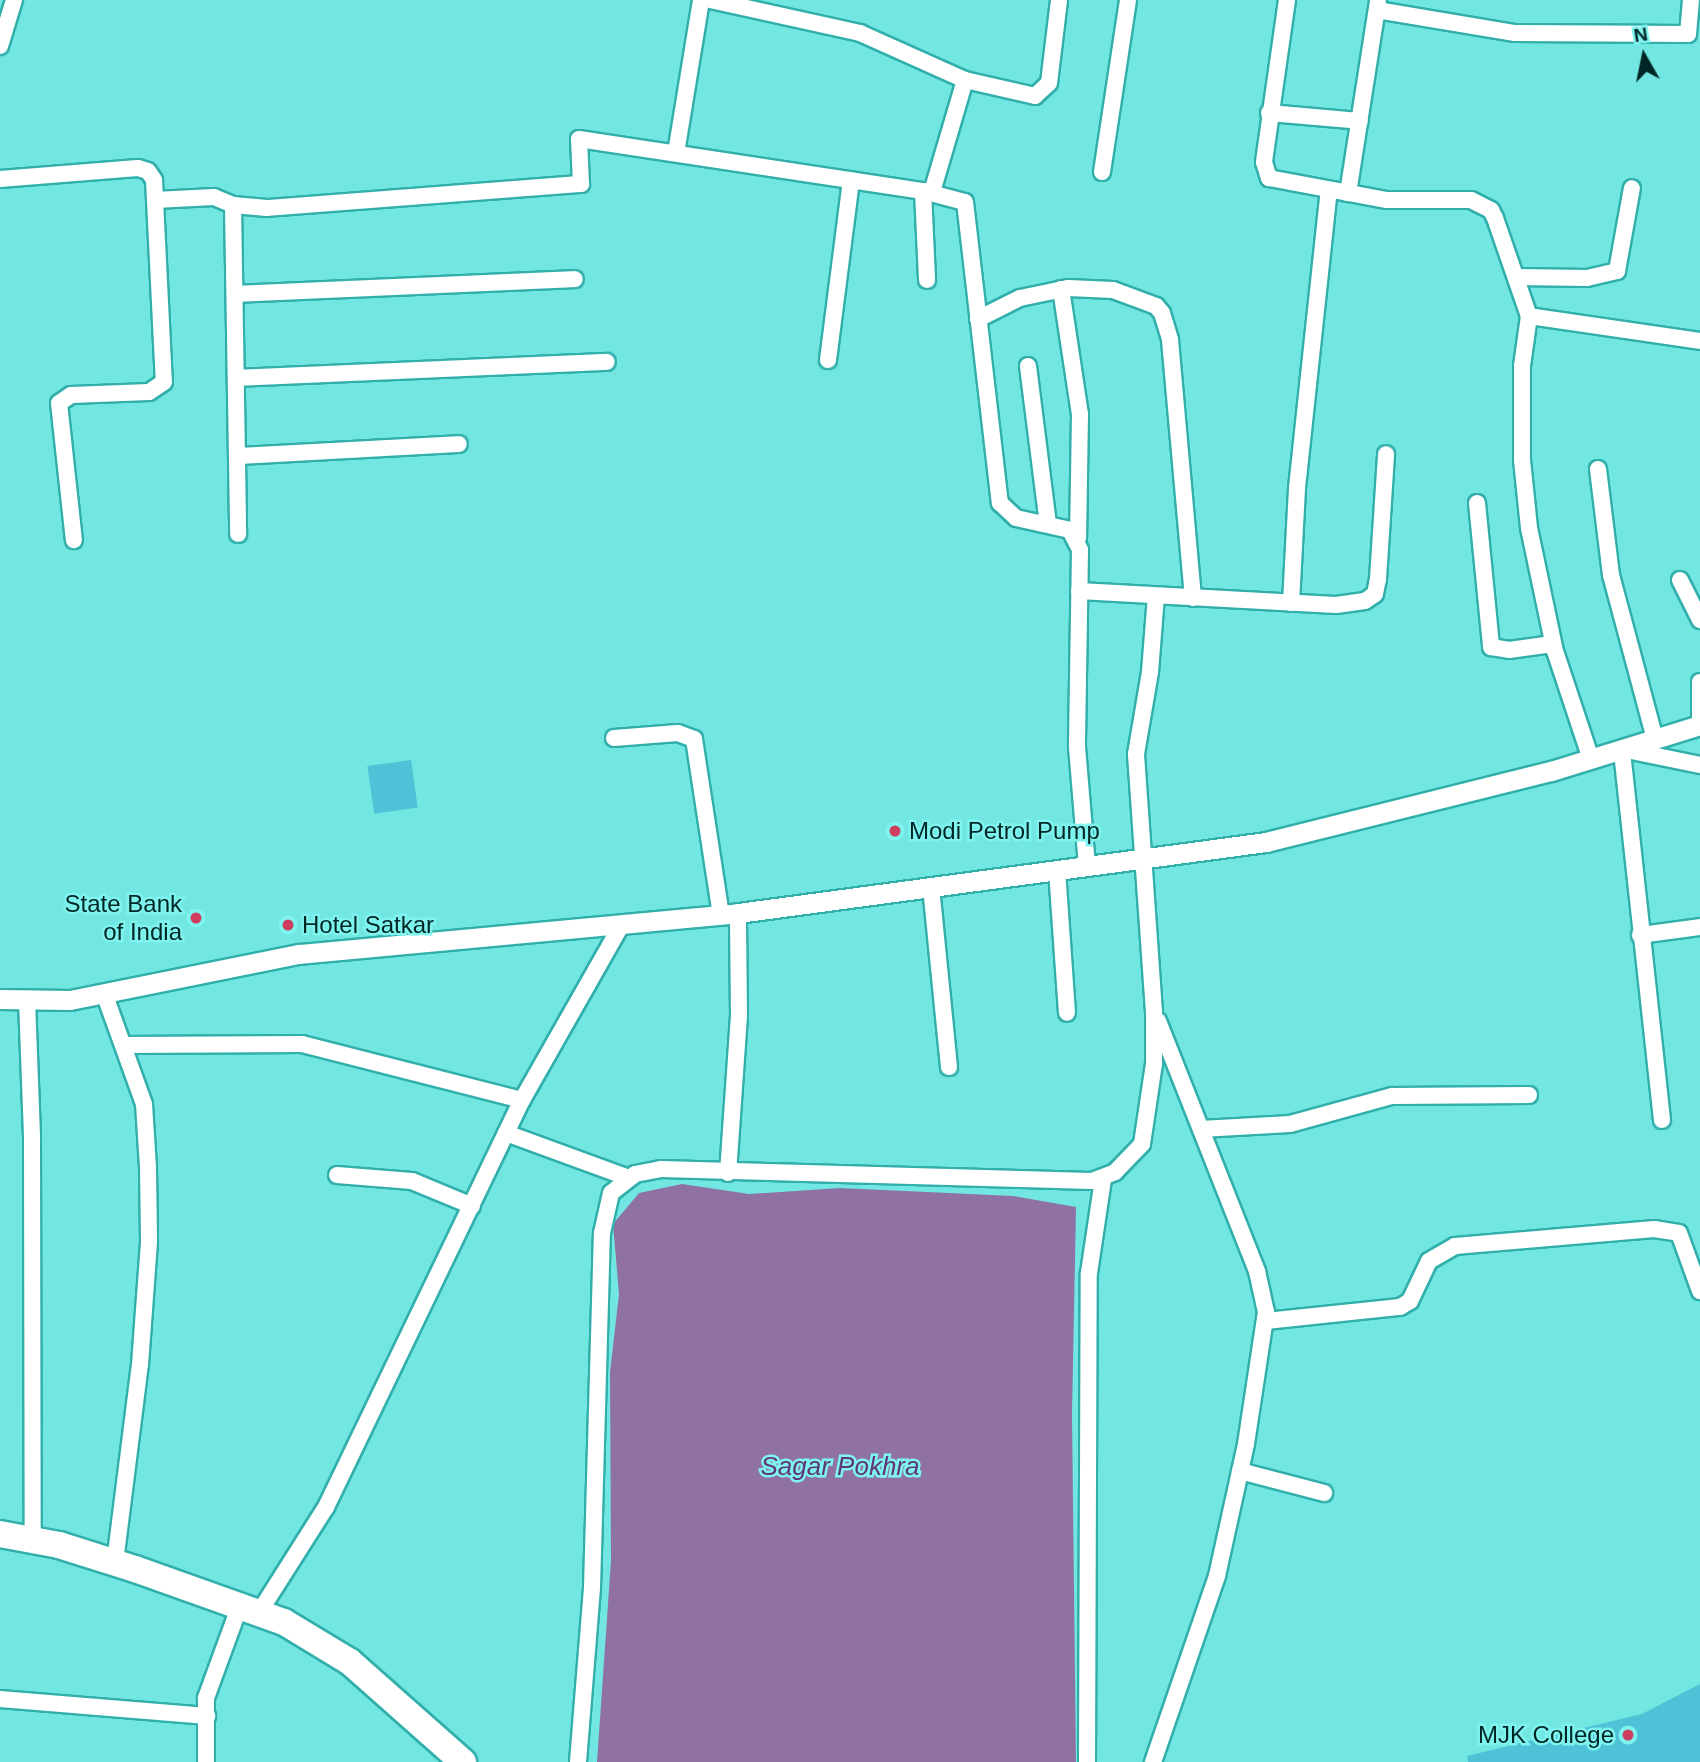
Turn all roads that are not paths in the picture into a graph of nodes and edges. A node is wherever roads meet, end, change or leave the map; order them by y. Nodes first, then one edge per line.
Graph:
1 (14, 0) edge
2 (701, 0) edge
3 (710, 0) edge
4 (1059, 0) edge
5 (1128, 0) edge
6 (1287, 0) edge
7 (1691, 0) edge
8 (1378, 5) edge
9 (0, 46) edge
10 (965, 80) junction
11 (1269, 113) junction
12 (1360, 121) junction
13 (676, 153) junction
14 (1102, 172) dead end
15 (0, 179) edge
16 (851, 180) junction
17 (1632, 188) dead end
18 (1329, 190) junction
19 (927, 192) junction
20 (1348, 193) junction
21 (155, 200) junction
22 (233, 205) junction
23 (1517, 277) junction
24 (575, 279) dead end
25 (927, 280) dead end
26 (1062, 289) junction
27 (236, 294) junction
28 (977, 310) junction
29 (1529, 316) junction
30 (1700, 341) edge
31 (828, 360) dead end
32 (607, 362) dead end
33 (1028, 366) dead end
34 (237, 378) junction
35 (459, 444) dead end
36 (1385, 454) dead end
37 (238, 456) junction
38 (1598, 469) dead end
39 (1477, 503) dead end
40 (1048, 524) junction
41 (239, 534) dead end
42 (1078, 538) junction
43 (74, 540) dead end
44 (1680, 580) dead end
45 (1079, 591) junction
46 (1156, 596) junction
47 (1193, 598) junction
48 (1291, 603) junction
49 (1700, 620) edge
50 (1553, 644) junction
51 (1700, 682) edge
52 (1700, 718) edge
53 (1700, 725) edge
54 (614, 738) dead end
55 (1655, 739) junction
56 (1622, 749) junction
57 (1591, 759) junction
58 (1700, 765) edge
59 (1142, 859) junction
60 (1087, 866) junction
61 (1057, 870) junction
62 (931, 887) junction
63 (730, 914) junction
64 (622, 924) junction
65 (1700, 927) edge
66 (1640, 935) junction
67 (104, 993) junction
68 (0, 999) edge
69 (27, 1000) junction
70 (1154, 1012) junction
71 (1067, 1013) dead end
72 (125, 1045) junction
73 (949, 1067) dead end
74 (1530, 1095) dead end
75 (522, 1100) junction
76 (1662, 1120) dead end
77 (1201, 1129) junction
78 (506, 1133) junction
79 (728, 1173) junction
80 (337, 1175) dead end
81 (629, 1178) junction
82 (1103, 1179) junction
83 (472, 1206) junction
84 (1700, 1291) edge
85 (1266, 1321) junction
86 (1240, 1471) junction
87 (1324, 1493) dead end
88 (0, 1534) edge
89 (33, 1540) junction
90 (115, 1563) junction
91 (250, 1608) junction
92 (0, 1699) edge
93 (207, 1716) junction
94 (206, 1762) edge
95 (463, 1762) edge
96 (578, 1762) edge
97 (1087, 1762) edge
98 (1153, 1762) edge

1 - 9 street
2 - 13 street
3 - 10 street
4 - 10 street
5 - 14 street
6 - 11 street
7 - 8 street
8 - 12 street
10 - 19 street
11 - 12 street
11 - 18 street
12 - 20 street
13 - 16 street
13 - 22 street
15 - 21 street
16 - 19 street
16 - 31 street
17 - 23 street
18 - 20 street
18 - 48 street
19 - 25 street
19 - 28 street
20 - 23 street
21 - 22 street
21 - 43 street
22 - 27 street
23 - 29 street
24 - 27 street
26 - 28 street
26 - 42 street
26 - 47 street
27 - 34 street
28 - 40 street
29 - 30 street
29 - 50 street
32 - 34 street
33 - 40 street
34 - 37 street
35 - 37 street
36 - 48 street
37 - 41 street
38 - 55 street
39 - 50 street
40 - 42 street
42 - 45 street
44 - 49 street
45 - 46 street
45 - 60 street
46 - 47 street
46 - 59 street
47 - 48 street
50 - 57 street
51 - 52 street
53 - 55 street
54 - 63 street
55 - 56 street
56 - 57 street
56 - 58 street
56 - 66 street
57 - 59 street
59 - 60 street
59 - 70 street
60 - 61 street
61 - 62 street
61 - 71 street
62 - 63 street
62 - 73 street
63 - 64 street
63 - 79 street
64 - 67 street
64 - 75 street
65 - 66 street
66 - 76 street
67 - 69 street
67 - 72 street
68 - 69 street
69 - 89 street
70 - 77 street
70 - 82 street
72 - 75 street
72 - 90 street
74 - 77 street
75 - 78 street
77 - 85 street
78 - 81 street
78 - 83 street
79 - 81 street
79 - 82 street
80 - 83 street
81 - 96 street
82 - 97 street
83 - 91 street
84 - 85 street
85 - 86 street
86 - 87 street
86 - 98 street
88 - 89 highway
89 - 90 highway
90 - 91 highway
91 - 93 street
91 - 95 highway
92 - 93 street
93 - 94 street

